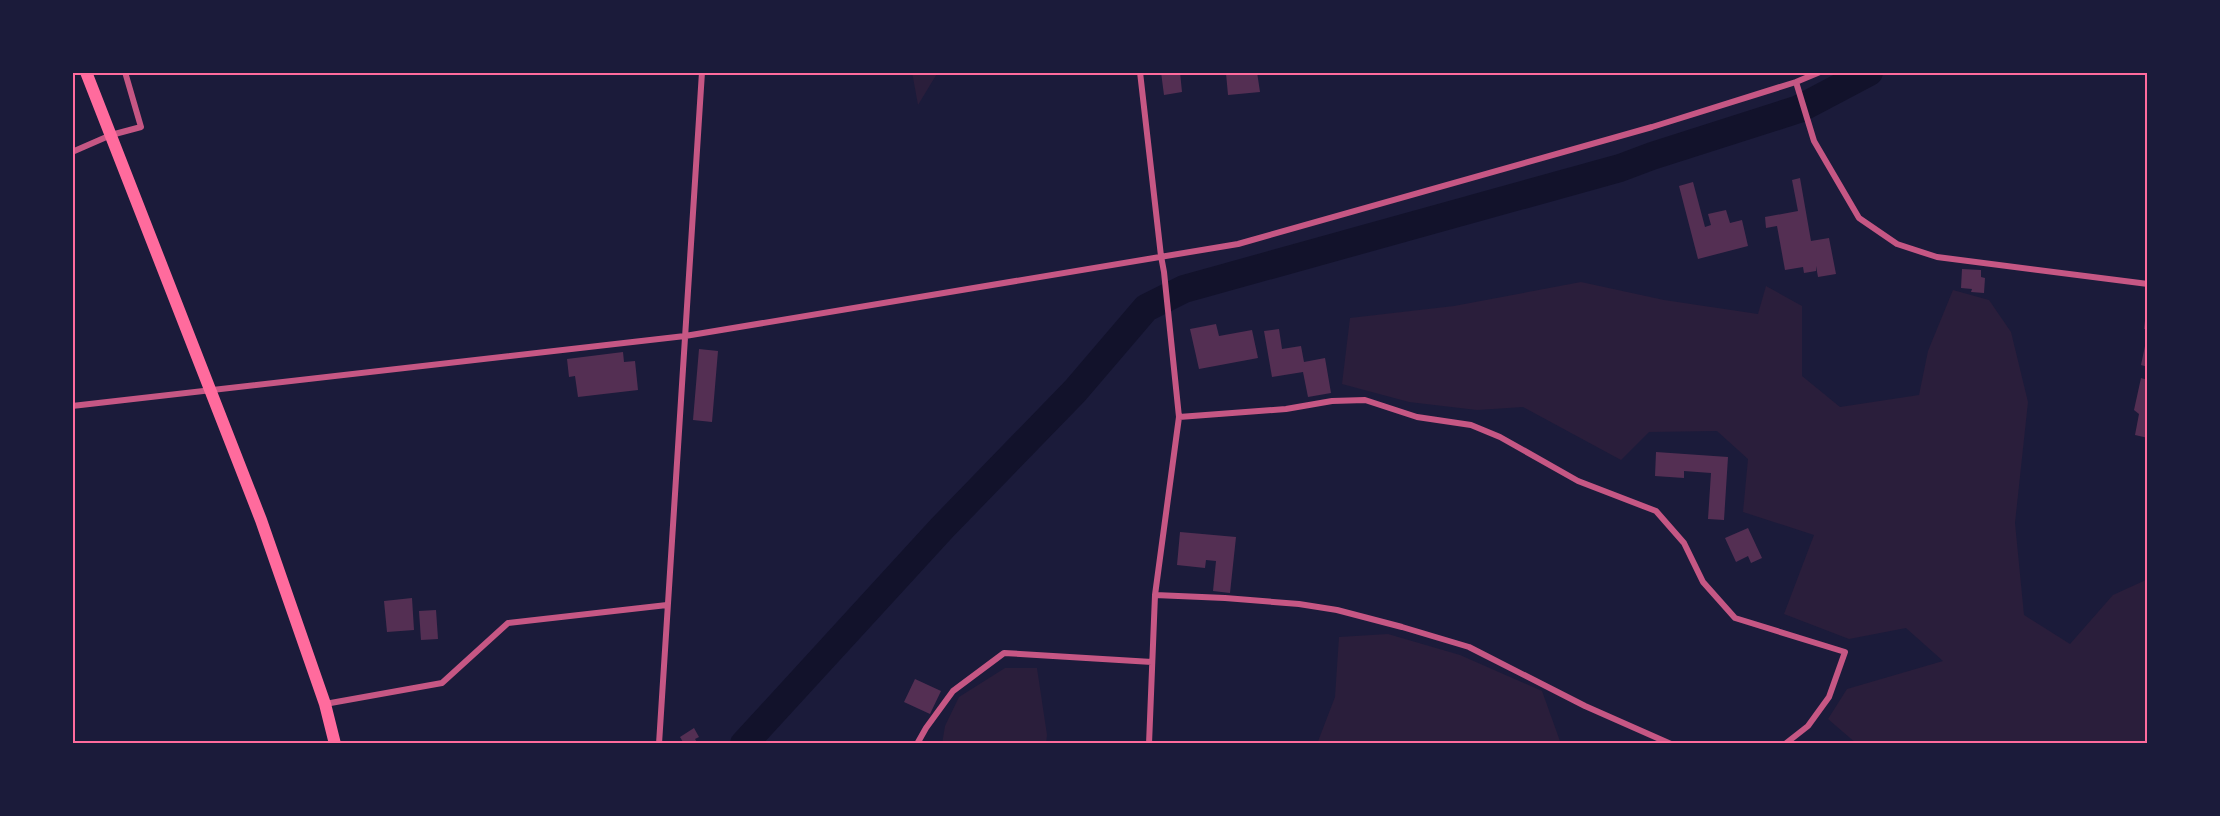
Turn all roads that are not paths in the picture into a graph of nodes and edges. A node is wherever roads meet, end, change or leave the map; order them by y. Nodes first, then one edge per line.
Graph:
1 (86, 72) edge
2 (124, 72) edge
3 (702, 72) edge
4 (1140, 72) edge
5 (1820, 72) edge
6 (1796, 82) junction
7 (111, 135) junction
8 (72, 152) edge
9 (1161, 256) junction
10 (2148, 284) edge
11 (685, 336) junction
12 (210, 391) junction
13 (72, 406) edge
14 (1179, 417) junction
15 (1155, 595) junction
16 (667, 605) junction
17 (1152, 662) junction
18 (326, 704) junction
19 (335, 744) edge
20 (659, 744) edge
21 (917, 744) edge
22 (1149, 744) edge
23 (1671, 744) edge
24 (1785, 744) edge

1 - 7 main road
2 - 7 street
3 - 11 street
4 - 9 street
5 - 6 street
6 - 9 street
6 - 10 street
7 - 8 street
7 - 12 main road
9 - 11 street
9 - 14 street
11 - 12 street
11 - 16 street
12 - 13 street
12 - 18 main road
14 - 15 street
14 - 24 street
15 - 17 street
15 - 23 street
16 - 18 street
16 - 20 street
17 - 21 street
17 - 22 street
18 - 19 main road

